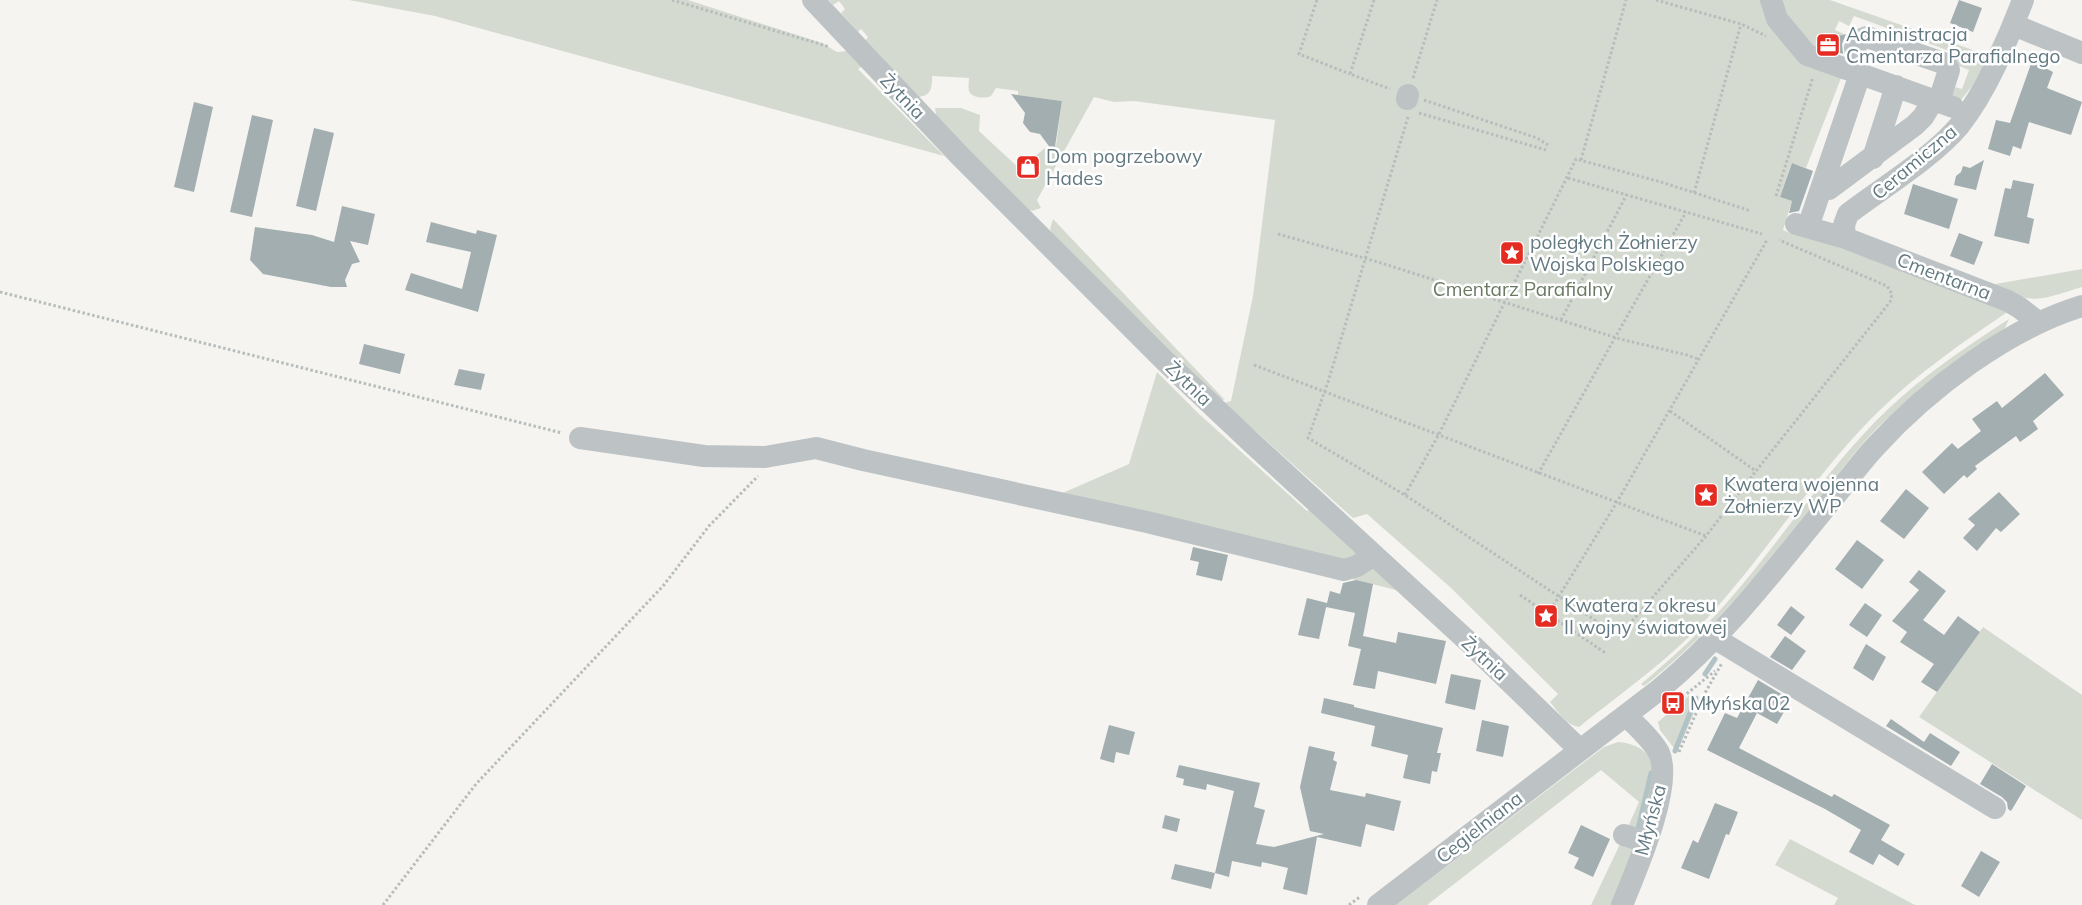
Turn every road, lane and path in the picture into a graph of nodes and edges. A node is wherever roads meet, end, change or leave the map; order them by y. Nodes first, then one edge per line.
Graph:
1 (672, 0) edge
2 (813, 0) edge
3 (1317, 0) edge
4 (1437, 0) edge
5 (1626, 0) edge
6 (1656, 0) edge
7 (1771, 0) edge
8 (2023, 0) edge
9 (1741, 24) junction
10 (2014, 25) junction
11 (1771, 38) dead end
12 (848, 40) junction
13 (2082, 53) edge
14 (1818, 59) junction
15 (1350, 74) dead end
16 (1860, 74) junction
17 (1896, 86) junction
18 (1407, 97) dead end
19 (1936, 100) junction
20 (1967, 114) junction
21 (1546, 150) dead end
22 (1872, 158) junction
23 (1581, 160) junction
24 (1568, 178) junction
25 (1822, 188) junction
26 (1694, 193) junction
27 (1627, 194) junction
28 (1776, 196) dead end
29 (1751, 211) dead end
30 (1686, 212) junction
31 (1278, 234) dead end
32 (1762, 234) dead end
33 (1845, 238) junction
34 (1768, 240) dead end
35 (1779, 240) dead end
36 (1365, 259) junction
37 (0, 292) edge
38 (1505, 302) junction
39 (2082, 306) edge
40 (1561, 320) junction
41 (2038, 322) junction
42 (1615, 337) junction
43 (1698, 360) junction
44 (1254, 365) dead end
45 (1325, 391) junction
46 (1670, 411) junction
47 (1438, 434) junction
48 (580, 438) joint
49 (778, 456) junction
50 (1756, 471) junction
51 (1538, 474) junction
52 (1405, 495) junction
53 (1617, 502) junction
54 (1706, 536) junction
55 (1374, 555) junction
56 (1520, 596) dead end
57 (1559, 598) junction
58 (1548, 614) junction
59 (1724, 644) junction
60 (1607, 654) dead end
61 (1718, 668) junction
62 (1672, 706) dead end
63 (1626, 715) junction
64 (1580, 750) junction
65 (1678, 753) dead end
66 (1995, 808) dead end
67 (1624, 835) dead end
68 (1646, 842) junction
69 (383, 905) edge
70 (1378, 905) edge
71 (1622, 905) edge

1 - 12 path
2 - 12 street, Żytnia
3 - 15 path
4 - 18 path
5 - 23 path
6 - 9 path
7 - 14 street
8 - 10 street, Ceramiczna
9 - 11 path
9 - 26 path
10 - 13 street
10 - 20 street, Ceramiczna
12 - 55 street, Żytnia
14 - 16 street
14 - 28 path
16 - 17 street
16 - 19 street
16 - 25 street
17 - 19 street
17 - 22 street
19 - 20 street
19 - 22 street
20 - 33 street, Ceramiczna
21 - 36 path
22 - 25 street
23 - 24 path
23 - 26 path
24 - 27 path
24 - 38 path
25 - 33 street, Cmentarna
26 - 29 path
27 - 30 path
27 - 40 path
30 - 32 path
30 - 42 path
31 - 36 path
33 - 41 street, Cmentarna
34 - 43 path
35 - 50 path
36 - 38 path
36 - 45 path
37 - 48 path
38 - 40 path
38 - 47 path
39 - 41 street, Cegielniana
40 - 42 path
41 - 59 street, Cegielniana
42 - 43 path
42 - 51 path
43 - 46 path
44 - 45 path
45 - 47 path
45 - 52 path
46 - 50 path
46 - 53 path
47 - 51 path
47 - 52 path
48 - 49 street
49 - 55 street
49 - 69 path
50 - 54 path
51 - 53 path
52 - 57 path
53 - 54 path
53 - 57 path
54 - 57 path
55 - 64 street, Żytnia
56 - 58 path
57 - 58 path
58 - 60 path
59 - 61 path
59 - 63 street, Cegielniana
59 - 66 street
61 - 62 path
61 - 65 path
63 - 64 street, Cegielniana
63 - 68 street, Młyńska
64 - 70 street, Cegielniana
67 - 68 street
68 - 71 street, Młyńska

